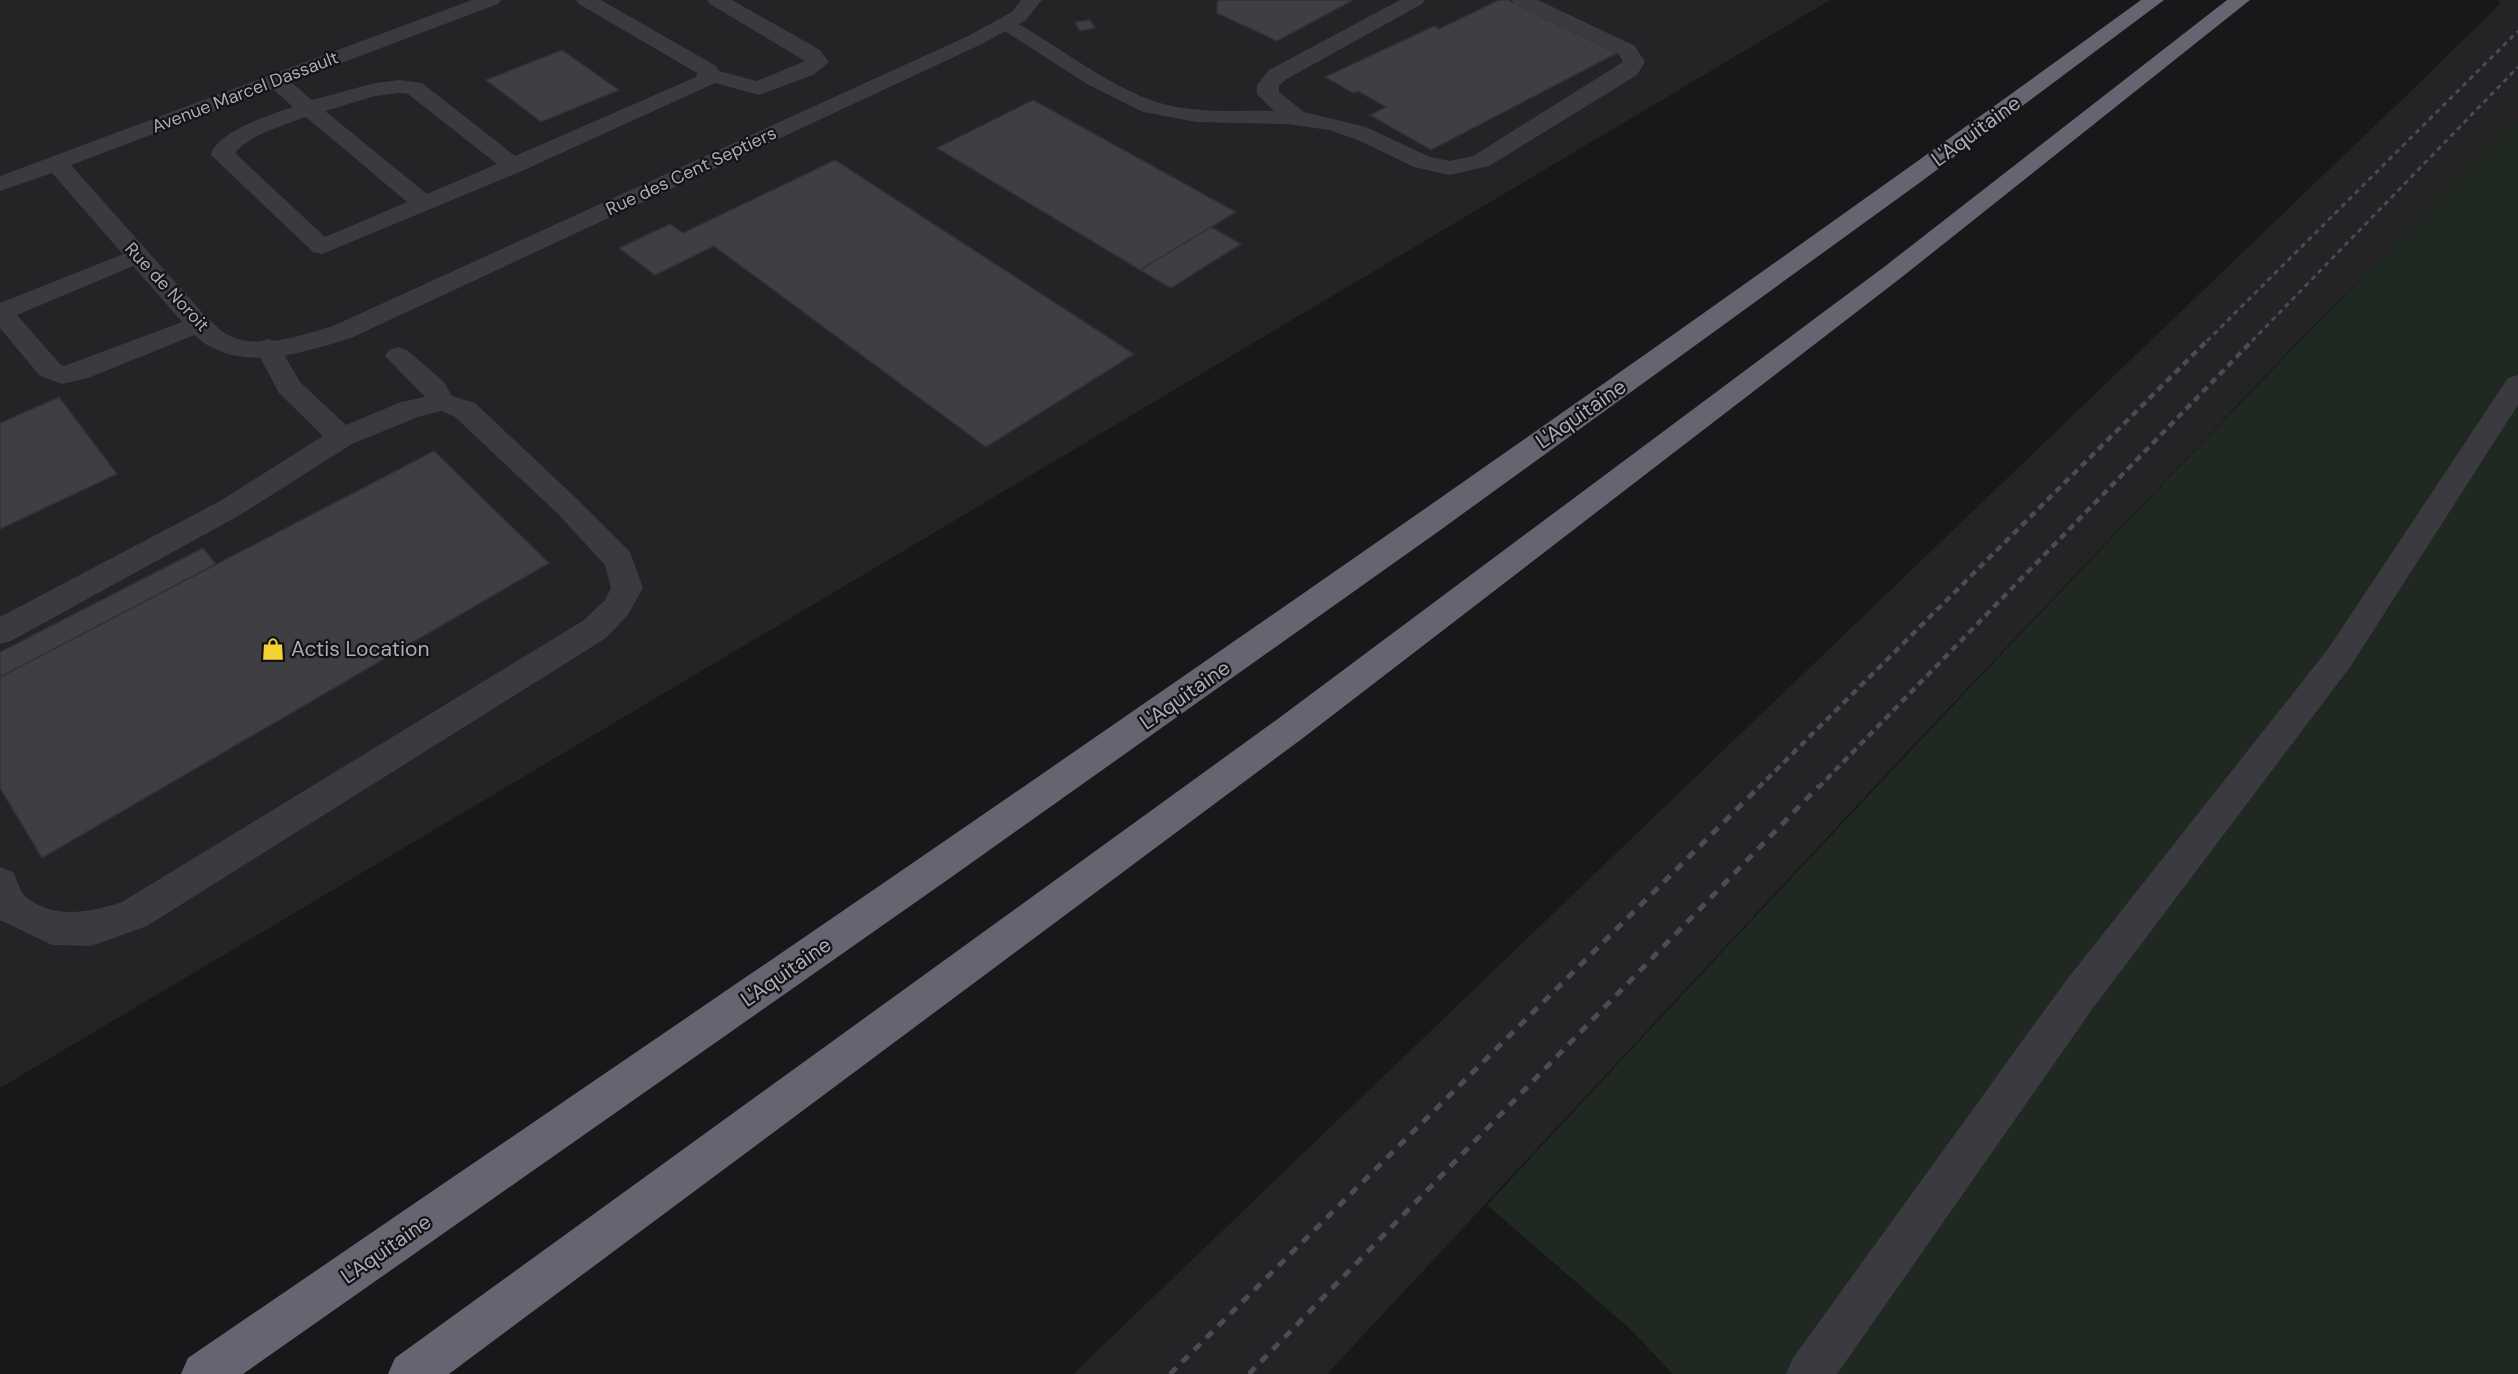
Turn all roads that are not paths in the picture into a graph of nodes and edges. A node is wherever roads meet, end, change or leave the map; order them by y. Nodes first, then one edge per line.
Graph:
1 (491, 0) edge
2 (717, 0) edge
3 (1032, 0) edge
4 (1415, 0) edge
5 (1522, 0) edge
6 (2154, 0) edge
7 (2240, 0) edge
8 (595, 1) edge
9 (1004, 24) junction
10 (709, 75) junction
11 (1277, 75) junction
12 (275, 81) junction
13 (312, 108) junction
14 (1165, 110) junction
15 (1299, 120) junction
16 (56, 163) junction
17 (514, 166) junction
18 (0, 184) edge
19 (424, 204) junction
20 (136, 256) junction
21 (0, 312) edge
22 (198, 324) junction
23 (342, 332) joint
24 (268, 348) junction
25 (398, 356) dead end
26 (2518, 384) edge
27 (442, 402) junction
28 (342, 437) junction
29 (0, 632) edge
30 (0, 883) edge
31 (204, 1374) edge
32 (411, 1374) edge
33 (1809, 1374) edge

1 - 12 street, Avenue Marcel Dassault
2 - 10 street
3 - 9 street, Rue des Cent Septiers
4 - 11 street
5 - 15 street
6 - 31 highway, L'Aquitaine
7 - 32 highway
8 - 10 street
9 - 14 street
9 - 23 street, Rue des Cent Septiers
10 - 17 street
11 - 14 street
11 - 15 street
12 - 13 street
12 - 16 street, Avenue Marcel Dassault
13 - 17 street
13 - 19 street
13 - 19 street
14 - 15 street
16 - 18 street, Avenue Marcel Dassault
16 - 20 street, Rue de Noroit
17 - 19 street
20 - 21 street
20 - 22 street, Rue de Noroit
21 - 22 street
22 - 24 street, Rue de Noroit
23 - 24 street, Rue de Noroit
24 - 28 street
25 - 27 street
26 - 33 street
27 - 28 street
27 - 30 street
28 - 29 street

